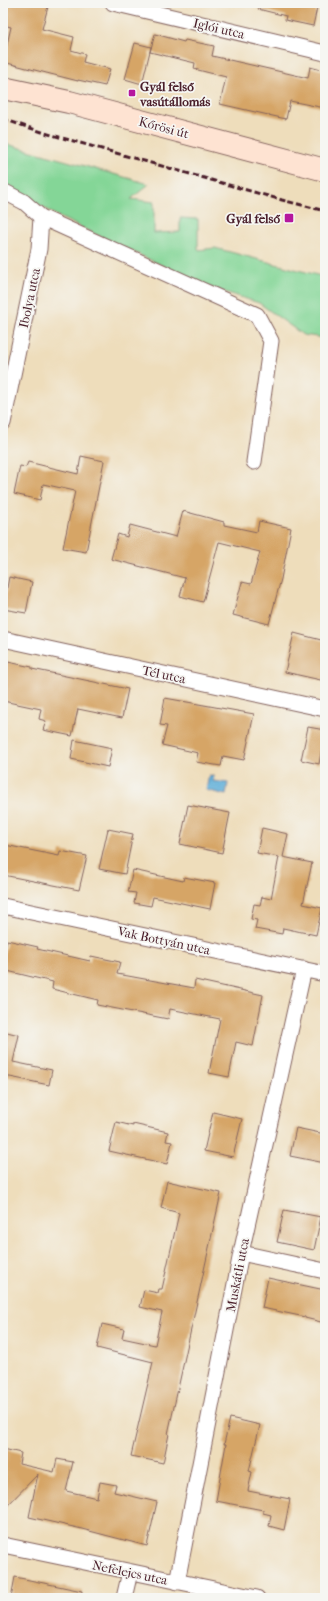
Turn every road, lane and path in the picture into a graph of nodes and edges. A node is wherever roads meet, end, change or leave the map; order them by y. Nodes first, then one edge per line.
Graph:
1 (113, 3) edge
2 (325, 53) edge
3 (3, 88) edge
4 (325, 170) edge
5 (3, 191) edge
6 (41, 217) junction
7 (5, 408) edge
8 (3, 424) edge
9 (254, 462) dead end
10 (3, 639) edge
11 (325, 709) edge
12 (3, 906) edge
13 (304, 969) junction
14 (325, 974) edge
15 (241, 1253) junction
16 (325, 1270) edge
17 (3, 1545) edge
18 (130, 1572) junction
19 (177, 1582) junction
20 (124, 1598) edge
21 (257, 1598) edge

1 - 2 street, Iglói utca
3 - 4 main road, Kőrösi út
5 - 6 street
6 - 7 street, Ibolya utca
6 - 9 street
7 - 8 street, Ibolya utca
10 - 11 street, Tél utca
12 - 13 street, Vak Bottyán utca
13 - 14 street, Vak Bottyán utca
13 - 15 street, Muskátli utca
15 - 16 street
15 - 19 street, Muskátli utca
17 - 18 street, Nefelejcs utca
18 - 19 street, Nefelejcs utca
18 - 20 street
19 - 21 street, Nefelejcs utca

